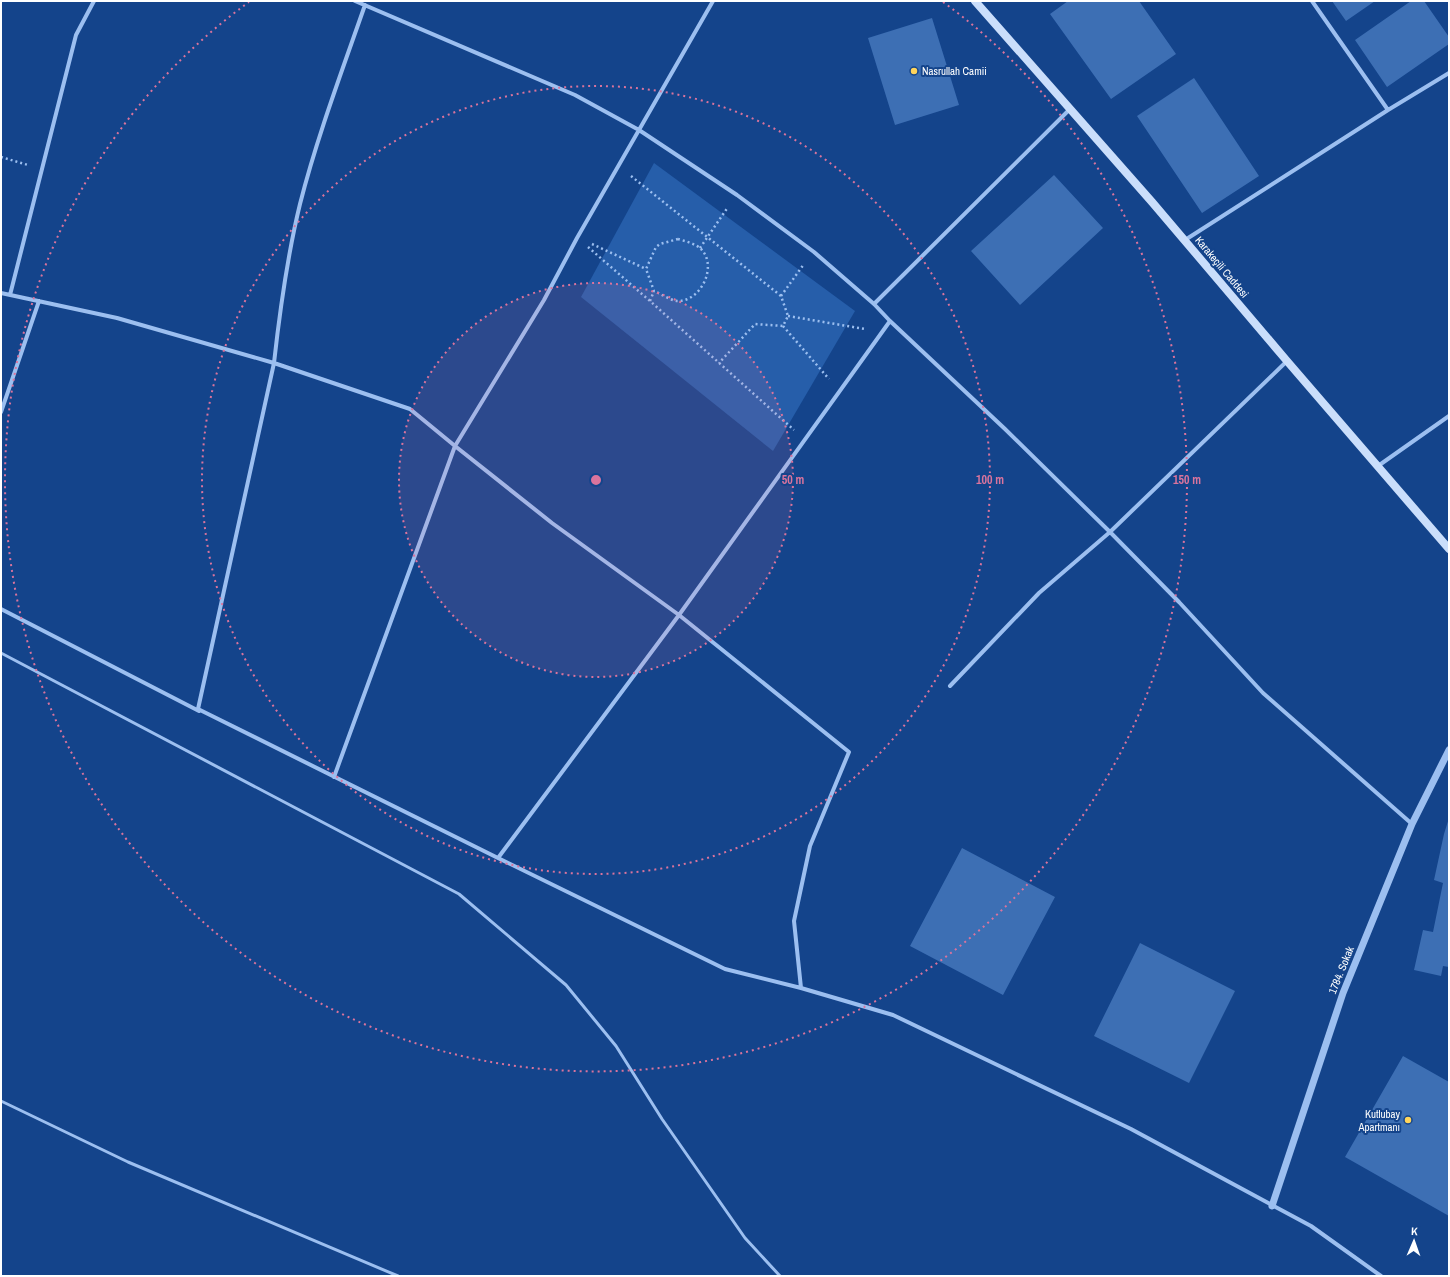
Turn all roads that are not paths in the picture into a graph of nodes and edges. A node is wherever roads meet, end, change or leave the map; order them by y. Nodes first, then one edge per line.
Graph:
1 (94, 1) edge
2 (355, 1) edge
3 (713, 1) edge
4 (1312, 1) edge
5 (977, 2) edge
6 (364, 5) junction
7 (1449, 73) edge
8 (1070, 109) junction
9 (1388, 110) junction
10 (639, 130) junction
11 (1184, 240) junction
12 (1, 293) edge
13 (10, 295) junction
14 (39, 301) junction
15 (874, 304) junction
16 (890, 321) junction
17 (1287, 362) junction
18 (274, 363) junction
19 (1, 412) edge
20 (1449, 416) edge
21 (455, 446) junction
22 (1377, 466) junction
23 (1110, 532) junction
24 (1449, 549) edge
25 (1, 609) edge
26 (679, 615) junction
27 (1, 653) edge
28 (950, 686) dead end
29 (198, 709) junction
30 (1449, 750) edge
31 (334, 777) junction
32 (1412, 824) junction
33 (498, 858) junction
34 (801, 988) junction
35 (1, 1101) edge
36 (1272, 1206) junction
37 (398, 1276) edge
38 (780, 1276) edge
39 (1381, 1276) edge

1 - 13 street
2 - 6 street
3 - 10 street
4 - 9 street
5 - 8 main road, Karakeçili Caddesi
6 - 10 street
6 - 18 street
7 - 9 street
8 - 11 main road, Karakeçili Caddesi
8 - 15 street
9 - 11 street
10 - 15 street
10 - 21 street
11 - 17 main road, Karakeçili Caddesi
12 - 13 street
13 - 14 street
14 - 18 street
14 - 19 street
15 - 16 street
16 - 23 street
16 - 26 street
17 - 22 main road, Karakeçili Caddesi
17 - 23 street
18 - 21 street
18 - 29 street
20 - 22 street
21 - 26 street
21 - 31 street
22 - 24 main road, Karakeçili Caddesi
23 - 28 street
23 - 32 street
25 - 29 street
26 - 33 street
26 - 34 street
27 - 38 lane
29 - 31 street
30 - 32 street, 1784. Sokak
31 - 33 street
32 - 36 street, 1784. Sokak
33 - 34 street
34 - 36 street
35 - 37 lane
36 - 39 street

